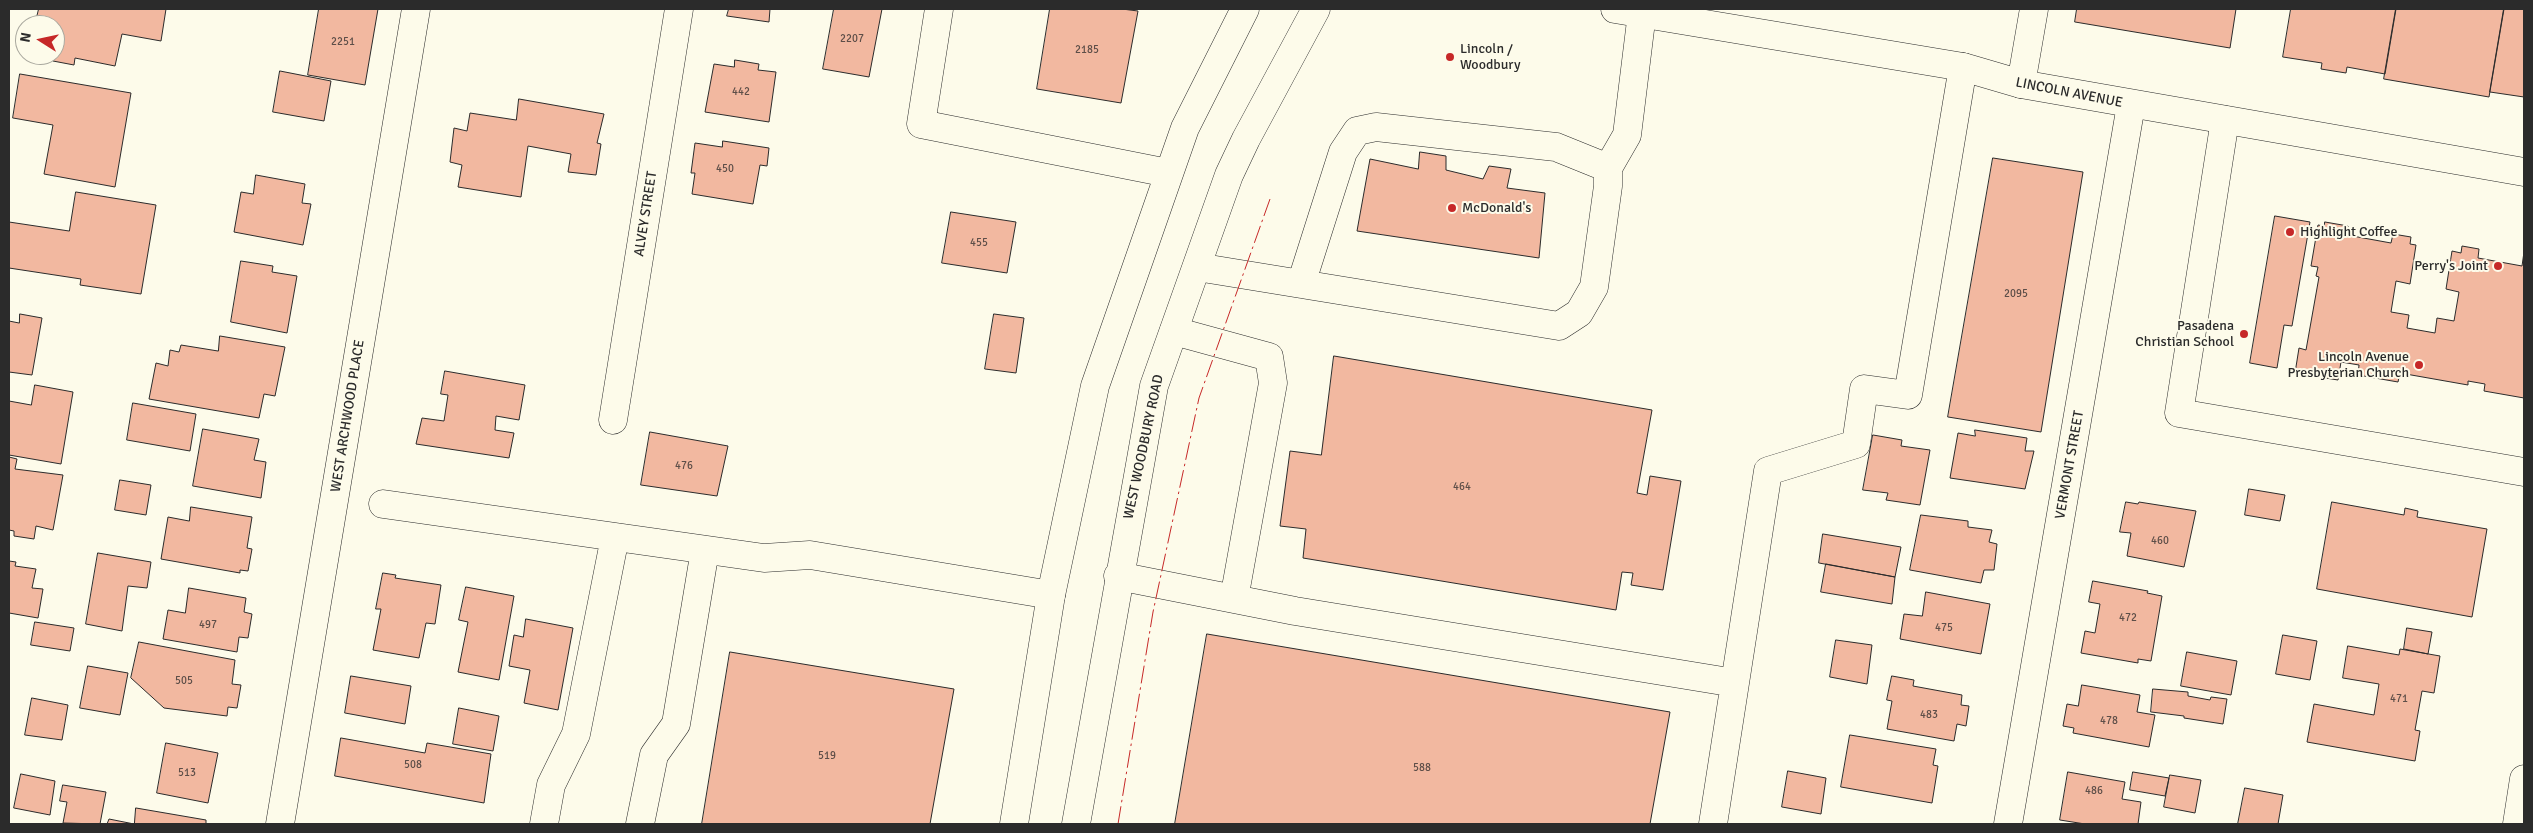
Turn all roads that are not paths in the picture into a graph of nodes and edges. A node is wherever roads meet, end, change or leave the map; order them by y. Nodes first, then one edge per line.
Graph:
1 (416, 9) edge
2 (679, 9) edge
3 (939, 9) edge
4 (1245, 9) edge
5 (1316, 9) edge
6 (1615, 9) edge
7 (2034, 9) edge
8 (1642, 13) junction
9 (1963, 67) junction
10 (2021, 84) junction
11 (2131, 105) junction
12 (2226, 120) junction
13 (1608, 168) junction
14 (2524, 172) edge
15 (1168, 173) junction
16 (1197, 267) junction
17 (1301, 284) junction
18 (1174, 331) junction
19 (613, 420) dead end
20 (2524, 472) edge
21 (383, 504) dead end
22 (615, 537) junction
23 (705, 550) junction
24 (1118, 576) junction
25 (1051, 595) junction
26 (1234, 599) junction
27 (1735, 683) junction
28 (2524, 779) edge
29 (280, 824) edge
30 (544, 824) edge
31 (640, 824) edge
32 (1014, 824) edge
33 (1076, 824) edge
34 (1713, 824) edge
35 (2008, 824) edge
36 (2516, 824) edge

1 - 29 main road, WEST ARCHWOOD PLACE
2 - 19 main road, ALVEY STREET
3 - 15 main road
4 - 15 main road
5 - 16 main road, WEST WOODBURY ROAD
6 - 8 main road, LINCOLN AVENUE
7 - 10 main road
8 - 9 main road, LINCOLN AVENUE
8 - 13 main road
9 - 10 main road, LINCOLN AVENUE
9 - 27 main road
10 - 11 main road, LINCOLN AVENUE
11 - 12 main road, LINCOLN AVENUE
11 - 35 main road, VERMONT STREET
12 - 14 main road, LINCOLN AVENUE
12 - 20 main road
13 - 17 main road
13 - 17 main road
15 - 25 main road
16 - 17 main road
16 - 18 main road, WEST WOODBURY ROAD
18 - 24 main road, WEST WOODBURY ROAD
18 - 26 main road
21 - 22 main road
22 - 23 main road
22 - 30 main road
23 - 25 main road
23 - 31 main road
24 - 26 main road
24 - 33 main road, WEST WOODBURY ROAD
25 - 32 main road
26 - 27 main road
27 - 34 main road
28 - 36 main road

